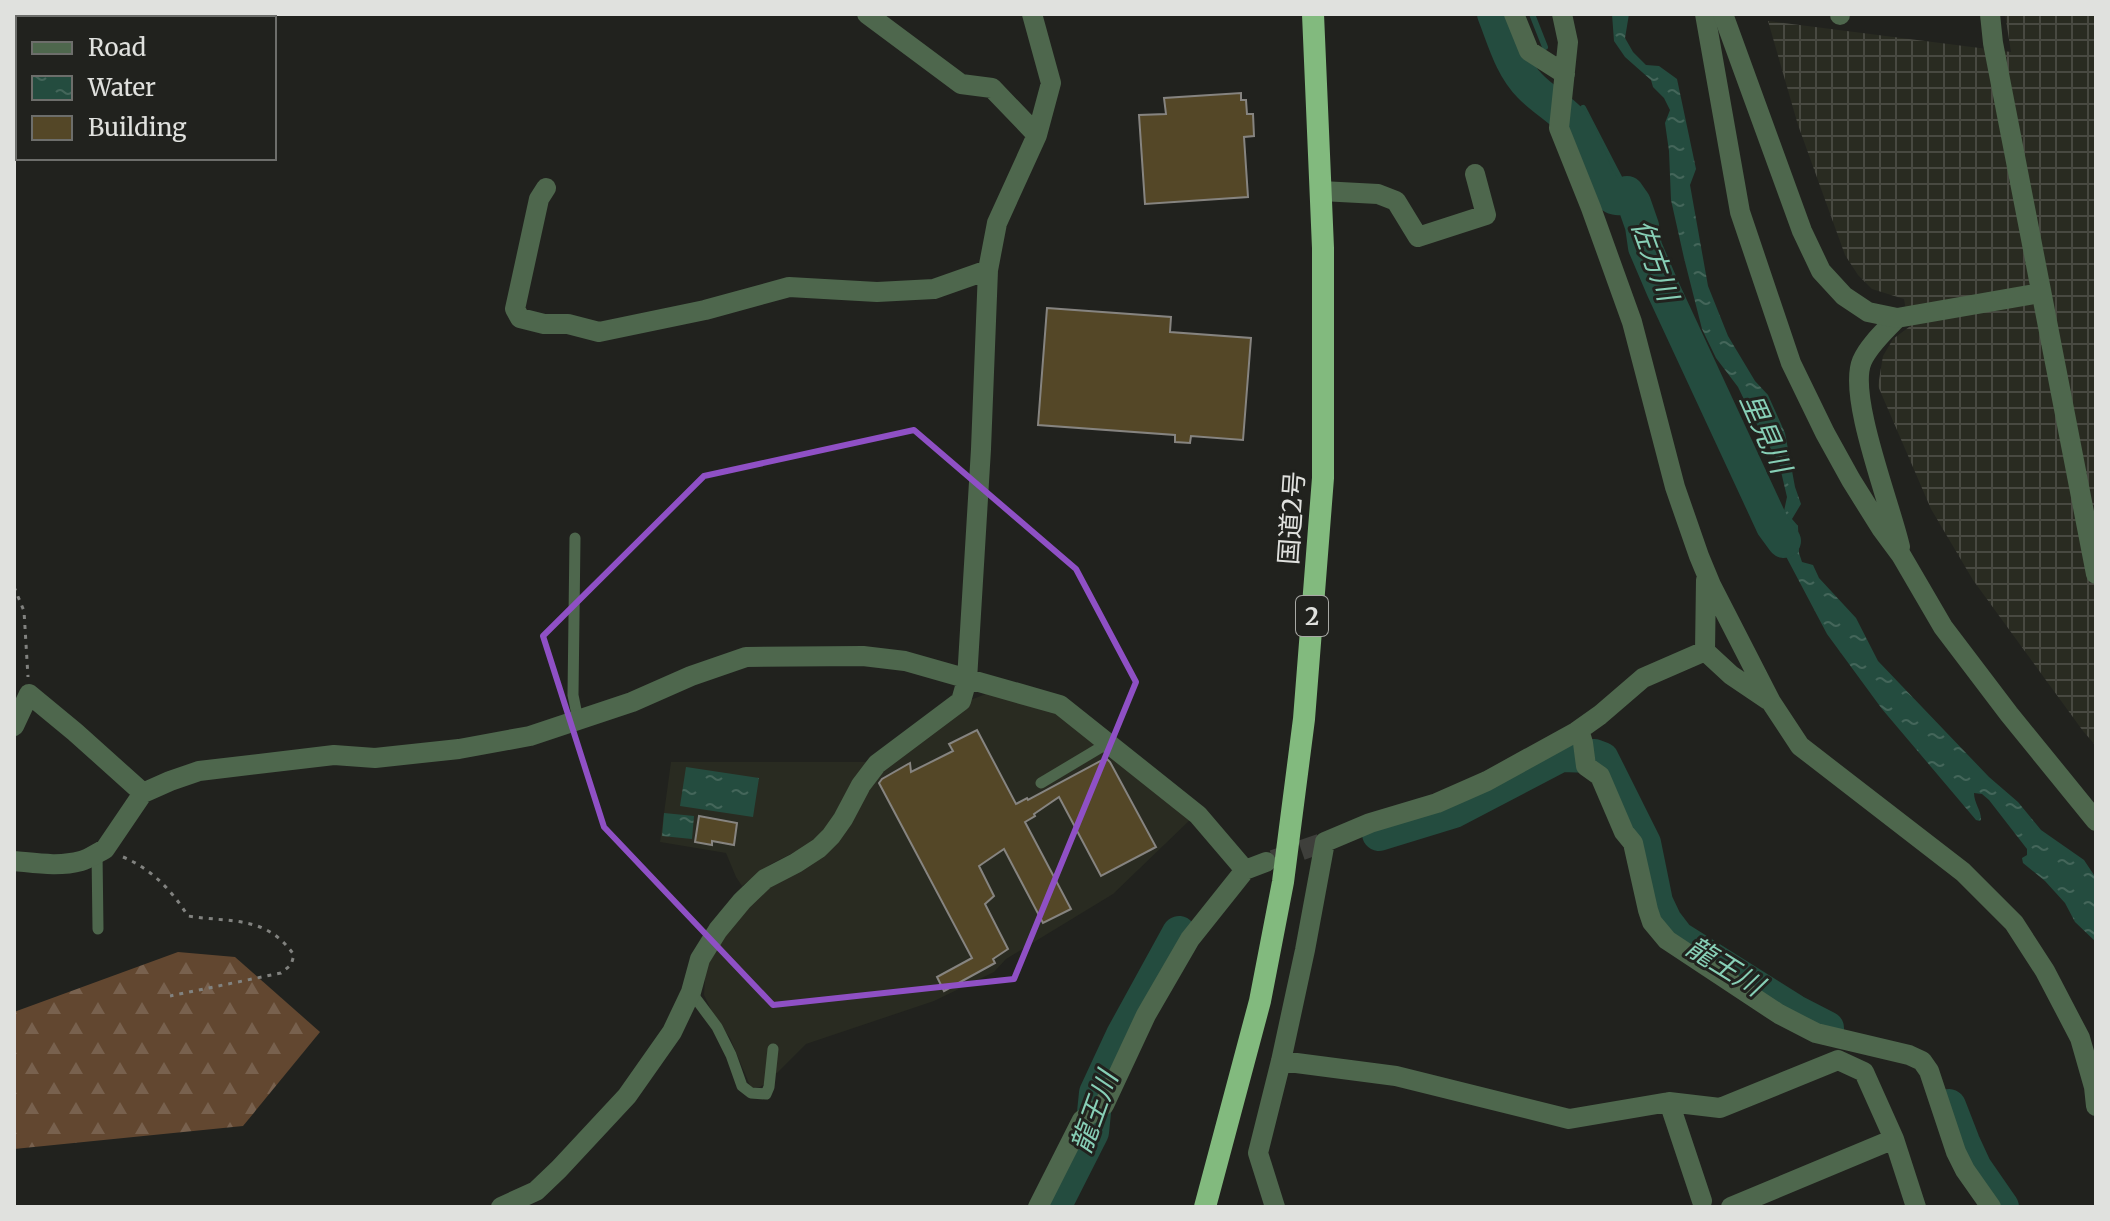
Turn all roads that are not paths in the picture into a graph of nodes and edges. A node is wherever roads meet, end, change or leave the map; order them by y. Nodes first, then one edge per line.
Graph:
1 (867, 14) edge
2 (1032, 14) edge
3 (1313, 14) edge
4 (1514, 14) edge
5 (1562, 14) edge
6 (1705, 14) edge
7 (1723, 14) edge
8 (1990, 14) edge
9 (1564, 84) junction
10 (1037, 135) junction
11 (1475, 174) dead end
12 (546, 188) dead end
13 (1321, 191) junction
14 (988, 270) junction
15 (2040, 293) junction
16 (1897, 318) junction
17 (575, 538) dead end
18 (1901, 555) junction
19 (1705, 572) junction
20 (2096, 574) edge
21 (1705, 651) junction
22 (967, 680) junction
23 (1771, 702) junction
24 (578, 720) junction
25 (14, 726) edge
26 (1581, 736) junction
27 (1108, 743) junction
28 (1041, 783) dead end
29 (143, 793) junction
30 (2096, 821) edge
31 (101, 851) junction
32 (14, 861) edge
33 (1266, 862) tunnel mouth
34 (1245, 870) junction
35 (98, 929) dead end
36 (691, 992) junction
37 (773, 1049) dead end
38 (1281, 1061) junction
39 (1669, 1102) junction
40 (2096, 1106) edge
41 (1894, 1139) junction
42 (1697, 1205) edge
43 (501, 1207) edge
44 (1038, 1207) edge
45 (1205, 1207) edge
46 (1275, 1207) edge
47 (1731, 1207) edge
48 (1916, 1207) edge
49 (1991, 1207) edge

1 - 10 street
2 - 10 street
3 - 13 highway, 国道2号 / 2
4 - 9 street
5 - 9 street
6 - 18 street
7 - 16 street
8 - 15 street
9 - 19 street
10 - 14 street
11 - 13 street
12 - 14 street
13 - 45 highway, 国道2号 / 2
14 - 22 street
15 - 16 street
15 - 20 street
16 - 18 street
17 - 24 lane
18 - 30 street
19 - 21 street
19 - 23 street
21 - 23 street
21 - 26 street
22 - 24 street
22 - 27 street
22 - 36 street
23 - 40 street
24 - 29 street
25 - 29 street
26 - 38 street
26 - 49 street
27 - 28 lane
27 - 34 street
29 - 31 street
31 - 32 street
31 - 35 lane
33 - 34 street
34 - 44 street
36 - 37 lane
36 - 43 street
38 - 39 street
38 - 46 street
39 - 41 street
39 - 42 street
41 - 47 street
41 - 48 street

